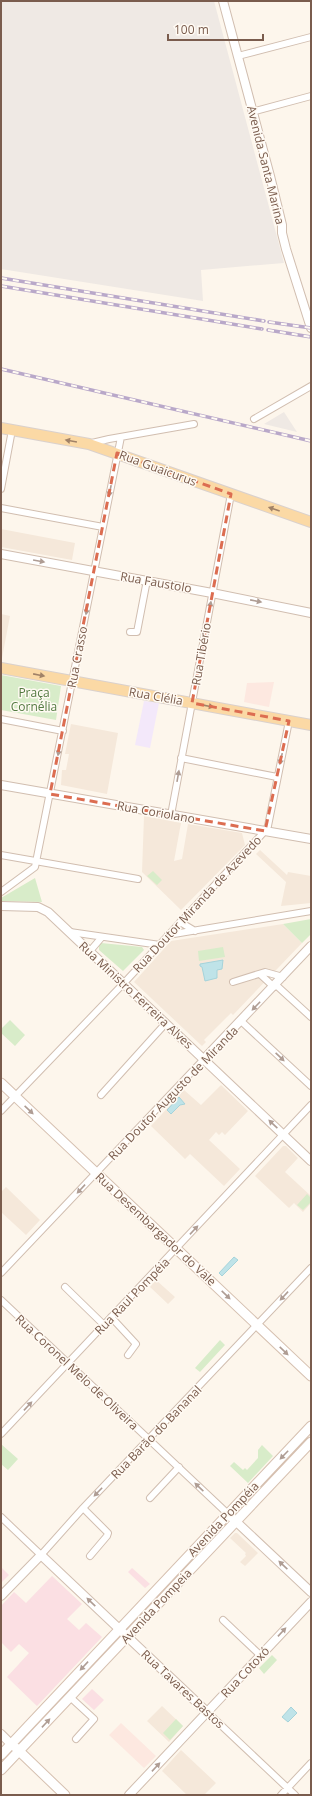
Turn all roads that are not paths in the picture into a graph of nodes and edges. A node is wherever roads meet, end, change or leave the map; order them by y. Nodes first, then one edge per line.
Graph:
1 (223, 1) edge
2 (311, 36) edge
3 (238, 56) junction
4 (311, 96) edge
5 (252, 112) junction
6 (311, 328) edge
7 (311, 386) edge
8 (254, 419) dead end
9 (194, 424) dead end
10 (1, 428) edge
11 (12, 430) junction
12 (121, 437) junction
13 (89, 444) junction
14 (117, 453) junction
15 (1, 489) edge
16 (231, 494) junction
17 (1, 508) edge
18 (311, 522) edge
19 (103, 527) junction
20 (1, 554) edge
21 (94, 571) junction
22 (147, 580) junction
23 (212, 593) junction
24 (311, 613) edge
25 (130, 632) dead end
26 (1, 668) edge
27 (72, 681) junction
28 (192, 703) junction
29 (1, 719) edge
30 (288, 721) junction
31 (311, 725) edge
32 (62, 731) junction
33 (181, 758) junction
34 (277, 777) junction
35 (1, 785) edge
36 (50, 794) junction
37 (171, 815) junction
38 (265, 831) junction
39 (311, 839) edge
40 (1, 855) edge
41 (36, 861) junction
42 (138, 879) dead end
43 (1, 892) edge
44 (1, 906) edge
45 (311, 911) edge
46 (180, 922) junction
47 (195, 931) junction
48 (70, 932) junction
49 (168, 935) junction
50 (102, 937) junction
51 (160, 945) junction
52 (311, 946) edge
53 (90, 952) junction
54 (261, 975) junction
55 (283, 977) junction
56 (233, 982) dead end
57 (124, 984) junction
58 (275, 986) junction
59 (311, 1017) edge
60 (241, 1021) junction
61 (166, 1023) junction
62 (204, 1059) junction
63 (1, 1083) edge
64 (311, 1086) edge
65 (101, 1095) dead end
66 (15, 1096) junction
67 (311, 1105) edge
68 (1, 1111) edge
69 (284, 1134) junction
70 (311, 1161) edge
71 (96, 1173) junction
72 (177, 1248) junction
73 (311, 1268) edge
74 (1, 1273) edge
75 (65, 1287) dead end
76 (1, 1300) edge
77 (111, 1317) junction
78 (104, 1325) junction
79 (257, 1325) junction
80 (128, 1355) dead end
81 (68, 1363) junction
82 (311, 1376) edge
83 (311, 1426) edge
84 (1, 1434) edge
85 (148, 1440) junction
86 (311, 1442) edge
87 (179, 1467) junction
88 (150, 1498) dead end
89 (83, 1508) junction
90 (228, 1514) junction
91 (1, 1517) edge
92 (236, 1521) junction
93 (41, 1555) junction
94 (90, 1556) dead end
95 (311, 1592) edge
96 (1, 1596) edge
97 (311, 1602) edge
98 (223, 1620) dead end
99 (119, 1629) junction
100 (127, 1636) junction
101 (260, 1655) junction
102 (70, 1697) junction
103 (207, 1712) junction
104 (1, 1734) edge
105 (76, 1739) dead end
106 (11, 1744) junction
107 (19, 1751) junction
108 (1, 1755) edge
109 (311, 1763) edge
110 (1, 1770) edge
111 (288, 1788) junction
112 (65, 1795) edge
113 (129, 1795) edge
114 (281, 1795) edge
115 (295, 1795) edge

1 - 3 street, Avenida Santa Marina
2 - 3 street
3 - 5 street, Avenida Santa Marina
4 - 5 street
5 - 6 street, Avenida Santa Marina
7 - 8 street
9 - 12 street
10 - 11 main road, Rua Guaicurus
13 -> 11 main road, Rua Guaicurus
11 - 15 street
12 - 13 street
12 - 14 street, Rua Crasso
13 - 14 main road, Rua Guaicurus
14 - 16 main road, Rua Guaicurus
14 -> 19 street, Rua Crasso
18 -> 16 main road, Rua Guaicurus
16 - 23 street, Rua Tibério
17 - 19 street
19 - 21 street, Rua Crasso
20 -> 21 street, Rua Faustolo
21 - 22 street, Rua Faustolo
21 -> 27 street, Rua Crasso
22 - 23 street, Rua Faustolo
22 - 25 street
23 -> 24 street, Rua Faustolo
28 -> 23 street, Rua Tibério
26 -> 27 main road, Rua Clélia
27 - 28 main road, Rua Clélia
27 - 32 street, Rua Crasso
28 -> 30 main road, Rua Clélia
28 - 33 street, Rua Tibério
29 - 32 street
30 - 31 main road, Rua Clélia
30 -> 34 street, Rua Doutor Miranda de Azevedo
32 -> 36 street, Rua Crasso
33 - 34 street
37 -> 33 street, Rua Tibério
34 - 38 street, Rua Doutor Miranda de Azevedo
35 - 36 street, Rua Coriolano
36 - 37 street, Rua Coriolano
36 - 41 street, Rua Crasso
37 - 38 street, Rua Coriolano
38 - 39 street, Rua Coriolano
38 - 46 street, Rua Doutor Miranda de Azevedo
40 - 41 street
41 - 42 street
41 - 43 street
44 - 48 street, Rua Ministro Ferreira Alves
45 - 47 street
46 - 47 street
46 - 49 street, Rua Doutor Miranda de Azevedo
47 - 49 street
48 - 50 street
48 - 53 street, Rua Ministro Ferreira Alves
49 - 51 street, Rua Doutor Miranda de Azevedo
50 - 51 street
50 - 53 street
51 - 57 street, Rua Doutor Miranda de Azevedo
52 - 55 street, Rua Doutor Augusto de Miranda
53 - 57 street, Rua Ministro Ferreira Alves
54 - 55 street
54 - 56 street
54 - 58 street
55 - 58 street, Rua Doutor Augusto de Miranda
57 - 61 street, Rua Ministro Ferreira Alves
57 - 66 street, Rua Doutor Miranda de Azevedo
58 - 59 street
58 -> 60 street, Rua Doutor Augusto de Miranda
60 - 62 street, Rua Doutor Augusto de Miranda
60 -> 64 street
61 - 62 street, Rua Ministro Ferreira Alves
61 - 65 street
69 -> 62 street, Rua Ministro Ferreira Alves
62 - 71 street, Rua Doutor Augusto de Miranda
63 - 66 main road, Rua Desembargador do Vale
66 - 68 street, Rua Doutor Miranda de Azevedo
66 -> 71 main road, Rua Desembargador do Vale
67 - 69 street, Rua Raul Pompéia
69 - 70 street, Rua Ministro Ferreira Alves
72 -> 69 street, Rua Raul Pompéia
71 - 72 main road, Rua Desembargador do Vale
71 -> 74 street, Rua Doutor Augusto de Miranda
72 - 77 street, Rua Raul Pompéia
72 -> 79 main road, Rua Desembargador do Vale
73 -> 79 street, Rua Barão do Bananal
75 - 78 street
76 - 81 street, Rua Coronel Melo de Oliveira
77 - 78 street, Rua Raul Pompéia
77 - 80 street
78 - 81 street, Rua Raul Pompéia
79 -> 82 main road, Rua Desembargador do Vale
79 - 85 street, Rua Barão do Bananal
84 -> 81 street, Rua Raul Pompéia
81 - 85 street, Rua Coronel Melo de Oliveira
83 -> 90 main road, Avenida Pompéia
85 - 87 street, Rua Coronel Melo de Oliveira
85 -> 89 street, Rua Barão do Bananal
86 - 92 main road, Avenida Pompeia
87 - 88 street
90 -> 87 street, Rua Coronel Melo de Oliveira
89 - 93 street, Rua Barão do Bananal
89 - 94 street
90 - 92 street, Rua Coronel Melo de Oliveira
90 - 99 main road, Avenida Pompéia
91 - 93 street, Rua Tavares Bastos
95 -> 92 street, Rua Coronel Melo de Oliveira
92 - 100 main road, Avenida Pompeia
93 - 96 street, Rua Barão do Bananal
99 -> 93 street, Rua Tavares Bastos
101 -> 97 street, Rua Cotoxó
98 - 101 street
99 - 100 street, Rua Tavares Bastos
99 -> 106 main road, Avenida Pompeia
100 - 102 main road, Avenida Pompeia
100 - 103 street, Rua Tavares Bastos
101 - 103 street, Rua Cotoxó
102 - 105 street
107 -> 102 main road, Avenida Pompeia
103 - 111 street, Rua Tavares Bastos
113 -> 103 street, Rua Cotoxó
104 - 106 street
106 - 107 main road
106 - 108 main road
107 - 110 main road, Avenida Pompeia
107 - 112 main road
109 - 111 street
111 - 114 street
111 - 115 street, Rua Tavares Bastos

